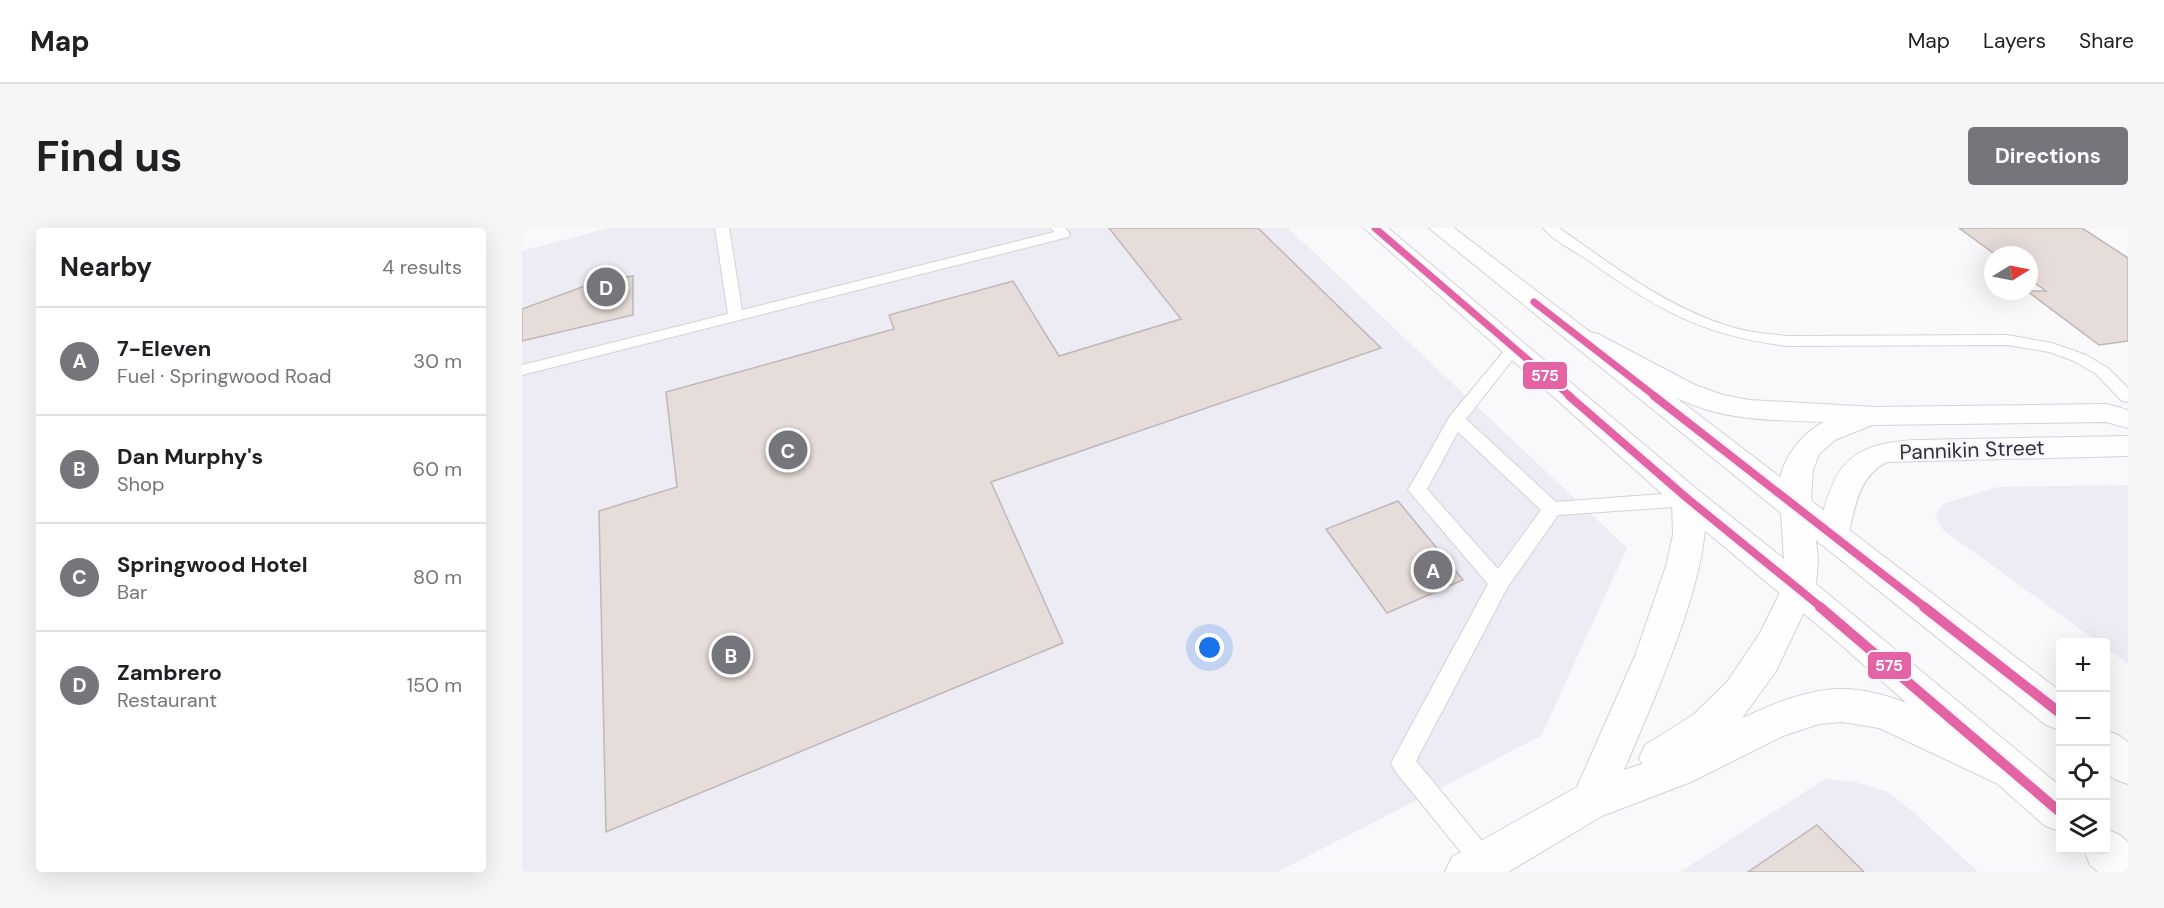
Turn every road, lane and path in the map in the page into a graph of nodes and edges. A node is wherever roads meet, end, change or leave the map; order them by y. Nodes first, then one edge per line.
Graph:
1 (722, 228) edge
2 (1058, 228) edge
3 (1375, 228) edge
4 (1440, 228) edge
5 (1550, 228) edge
6 (736, 316) junction
7 (1571, 331) junction
8 (1513, 349) junction
9 (522, 370) edge
10 (2128, 398) edge
11 (1875, 416) junction
12 (2128, 419) edge
13 (1456, 420) junction
14 (2128, 446) edge
15 (1688, 499) junction
16 (1797, 508) junction
17 (1552, 509) junction
18 (1832, 536) junction
19 (1499, 583) junction
20 (1798, 590) junction
21 (2056, 709) edge
22 (2110, 751) edge
23 (2128, 766) edge
24 (2019, 776) junction
25 (1591, 801) junction
26 (2056, 808) edge
27 (2110, 854) edge
28 (1475, 867) edge
29 (2128, 870) edge

1 - 6 lane
2 - 6 lane
3 - 8 street
4 - 7 street
5 - 10 lane
6 - 9 lane
7 - 11 street
7 - 16 street
8 - 13 lane
8 - 15 street
11 - 12 street
11 - 16 street
13 - 17 lane
13 - 19 lane
14 - 18 street, Pannikin Street
15 - 17 lane
15 - 20 street
15 - 25 street
16 - 18 street
16 - 20 street
17 - 19 lane
18 - 20 street, Pannikin Street
18 - 21 street
19 - 28 lane
20 - 24 street
20 - 25 street
22 - 23 street
24 - 25 street
24 - 26 street
25 - 28 street
27 - 29 street

